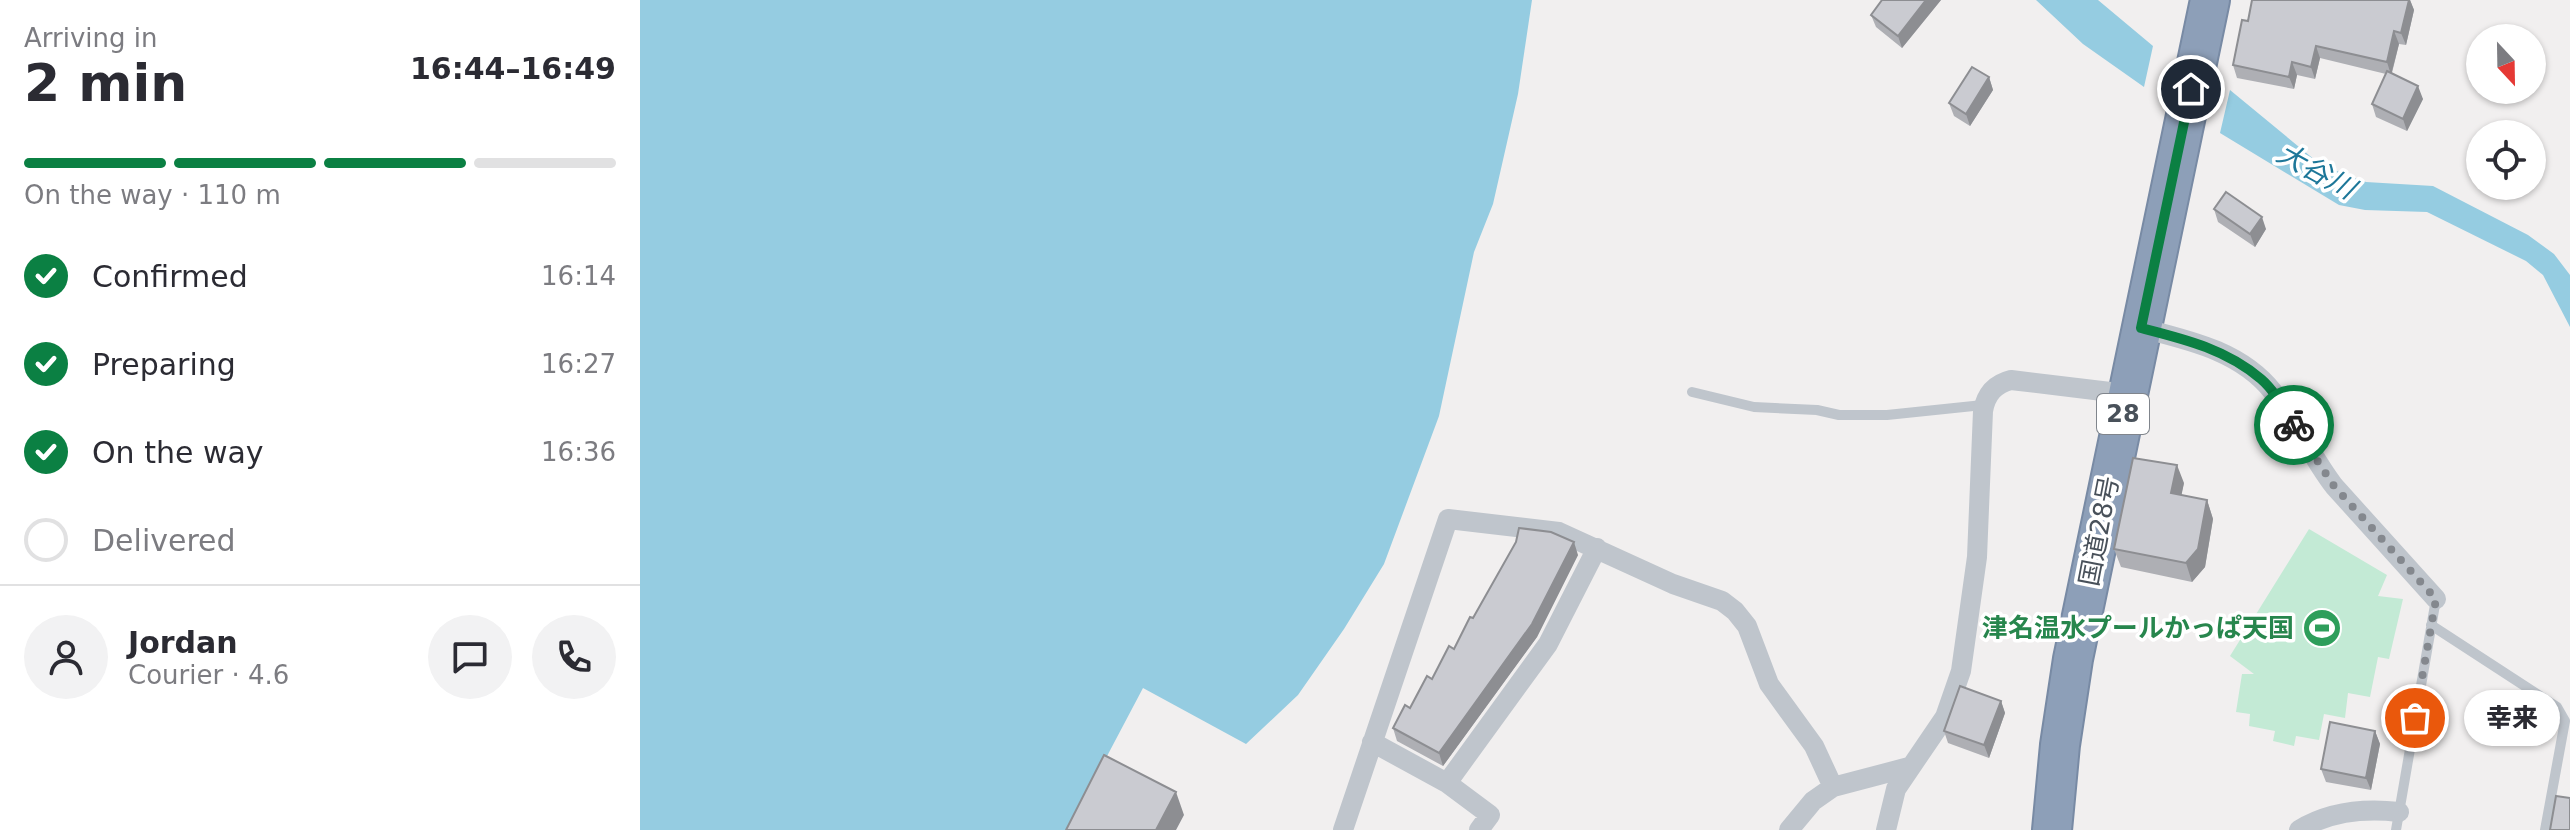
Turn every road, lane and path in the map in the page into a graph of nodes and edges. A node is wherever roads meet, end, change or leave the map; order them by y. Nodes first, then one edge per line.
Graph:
1 (2210, 0) edge
2 (2141, 328) junction
3 (1692, 392) dead end
4 (2127, 394) junction
5 (1983, 405) junction
6 (1597, 548) junction
7 (2436, 599) joint
8 (2431, 625) junction
9 (2557, 707) junction
10 (2570, 710) edge
11 (1372, 742) junction
12 (1909, 767) junction
13 (1447, 783) junction
14 (1833, 787) junction
15 (2398, 821) edge
16 (1483, 828) edge
17 (1343, 830) edge
18 (1789, 830) edge
19 (1886, 830) edge
20 (2052, 830) edge
21 (2299, 830) edge
22 (2545, 830) edge

1 - 2 highway, 国道28号 / 28
2 - 4 highway, 国道28号 / 28
2 - 7 street
3 - 5 lane
4 - 5 street
4 - 20 highway, 国道28号 / 28
5 - 12 street
6 - 11 street
6 - 13 street
6 - 14 street
7 - 8 lane
8 - 9 lane
8 - 15 lane
9 - 10 lane
9 - 22 lane
11 - 13 street
11 - 17 street
12 - 14 street
12 - 19 street
13 - 16 street
14 - 18 street
15 - 21 street

